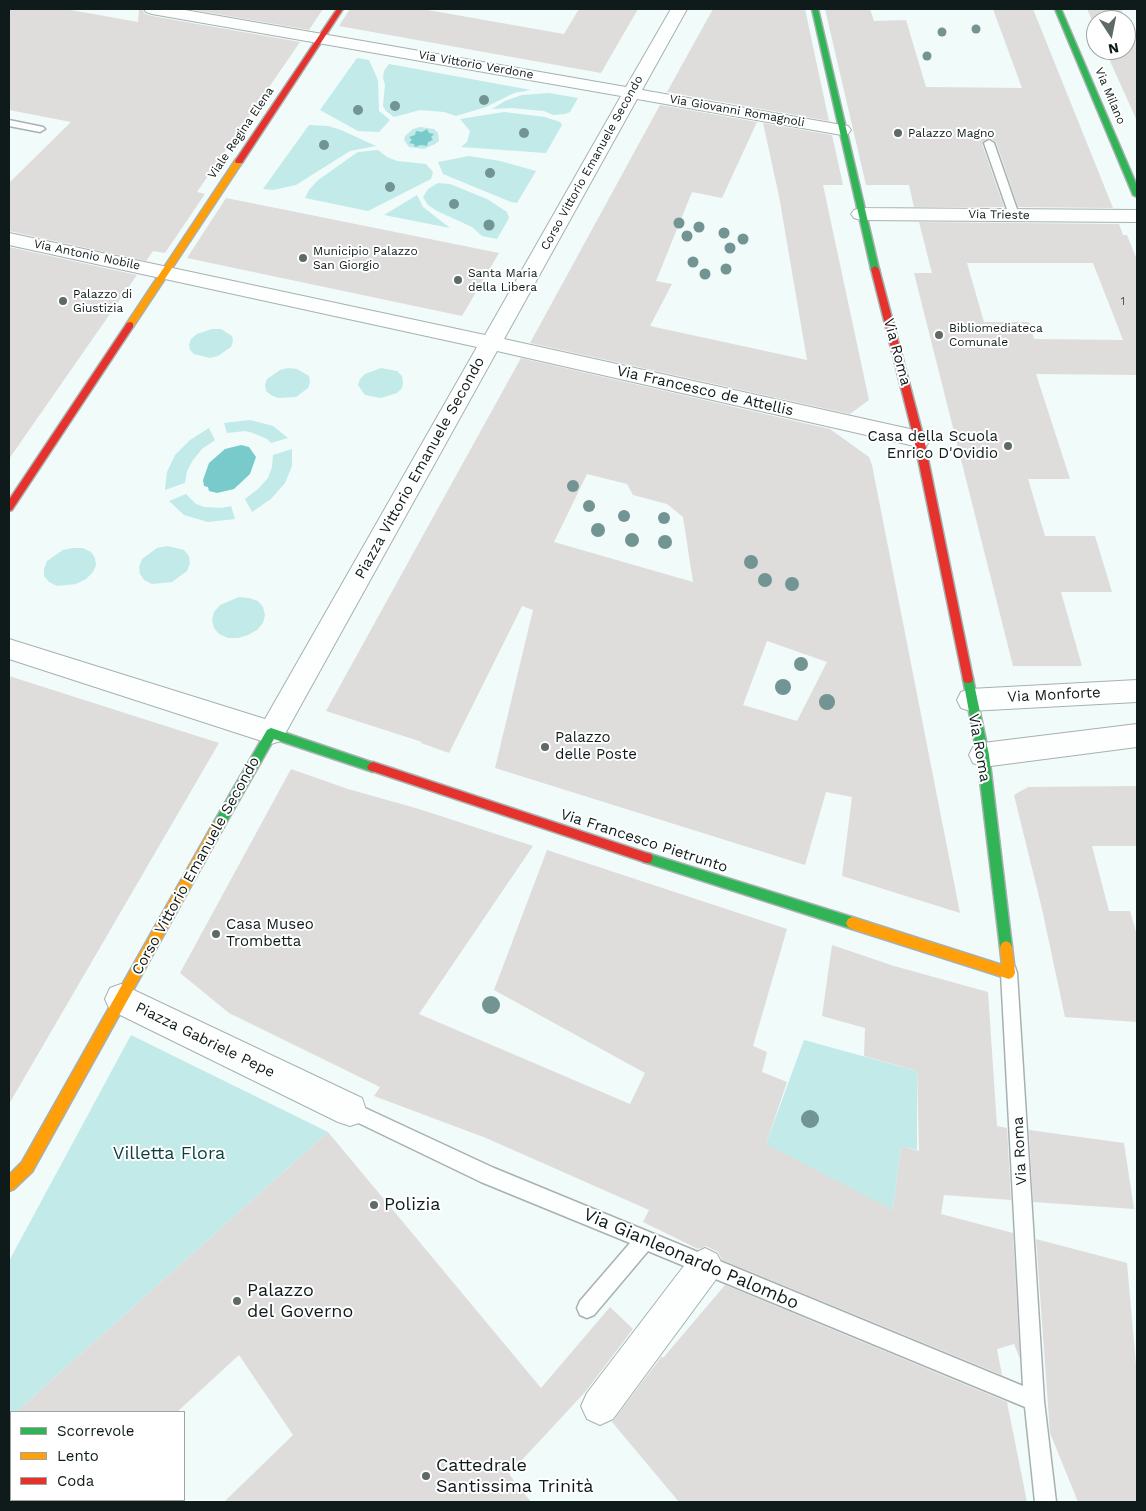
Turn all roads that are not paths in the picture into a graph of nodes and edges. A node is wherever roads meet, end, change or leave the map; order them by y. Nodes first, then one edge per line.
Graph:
1 (152, 9) edge
2 (340, 9) edge
3 (679, 9) edge
4 (815, 9) edge
5 (1058, 9) edge
6 (320, 38) junction
7 (632, 92) junction
8 (9, 123) edge
9 (40, 129) dead end
10 (842, 130) junction
11 (989, 143) dead end
12 (1137, 195) edge
13 (860, 214) junction
14 (1014, 215) junction
15 (1137, 216) edge
16 (9, 239) edge
17 (165, 272) junction
18 (491, 343) junction
19 (920, 439) junction
20 (9, 507) edge
21 (9, 649) edge
22 (1137, 691) edge
23 (970, 700) junction
24 (271, 734) junction
25 (1137, 736) edge
26 (983, 755) junction
27 (1009, 973) junction
28 (121, 999) junction
29 (350, 1110) joint
30 (9, 1184) edge
31 (645, 1240) junction
32 (705, 1266) junction
33 (587, 1308) dead end
34 (1034, 1401) junction
35 (600, 1406) dead end
36 (1046, 1502) edge

1 - 6 street, Via Vittorio Verdone
2 - 6 street, Viale Regina Elena
3 - 7 street, Corso Vittorio Emanuele Secondo
4 - 10 street, Via Roma
5 - 12 street, Via Milano
6 - 7 street, Via Vittorio Verdone
6 - 17 street, Viale Regina Elena
7 - 10 street, Via Giovanni Romagnoli
7 - 18 street, Corso Vittorio Emanuele Secondo
8 - 9 lane
10 - 13 street, Via Roma
11 - 14 lane
13 - 14 street, Via Trieste
13 - 19 street, Via Roma
14 - 15 street, Via Trieste
16 - 17 street, Via Antonio Nobile
17 - 18 street, Piazza Vittorio Emanuele Secondo
17 - 20 street
18 - 19 street, Via Francesco de Attellis
18 - 24 street, Piazza Vittorio Emanuele Secondo
19 - 23 street, Via Roma
21 - 24 street
22 - 23 street, Via Monforte
23 - 26 street, Via Roma
24 - 27 street, Via Francesco Pietrunto
24 - 28 street, Corso Vittorio Emanuele Secondo
25 - 26 street
26 - 27 street, Via Roma
27 - 34 lane, Via Roma
28 - 29 street, Piazza Gabriele Pepe
28 - 30 street, Piazza Gabriele Pepe
29 - 31 lane, Via Gianleonardo Palombo
31 - 32 lane, Via Gianleonardo Palombo
31 - 33 lane
32 - 34 lane, Via Gianleonardo Palombo
32 - 35 street
34 - 36 lane, Via Roma

